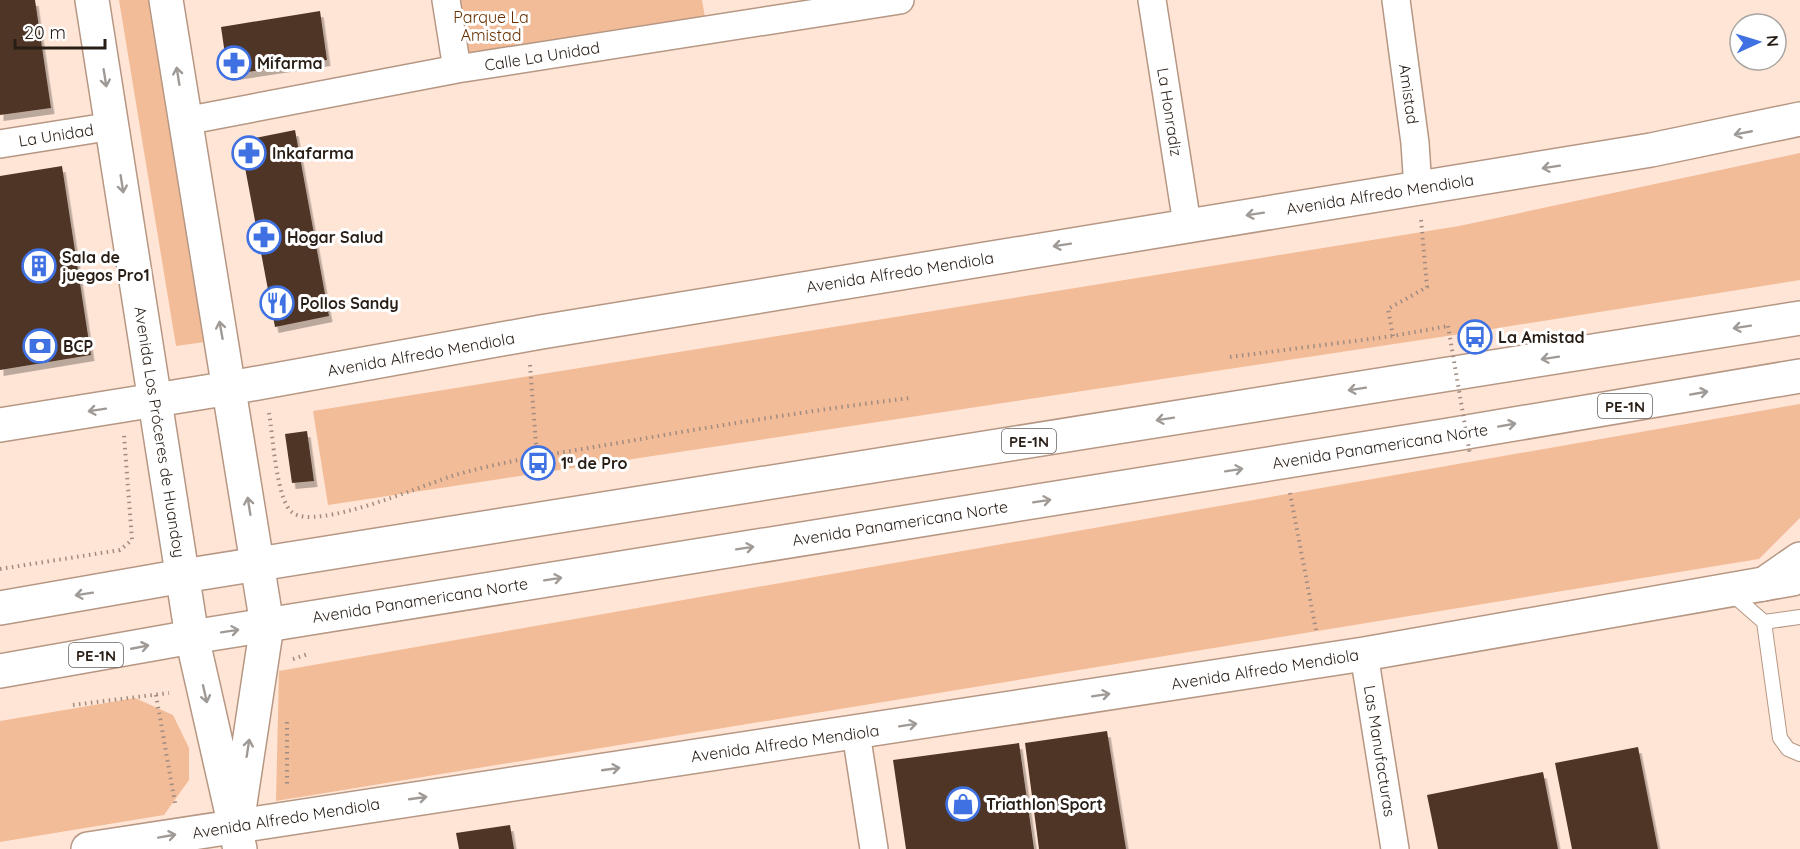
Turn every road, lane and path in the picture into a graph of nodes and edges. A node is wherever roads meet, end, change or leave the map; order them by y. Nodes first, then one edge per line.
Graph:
1 (92, 0) edge
2 (166, 0) edge
3 (446, 0) edge
4 (900, 0) edge
5 (1152, 0) edge
6 (1396, 0) edge
7 (457, 69) junction
8 (1800, 119) edge
9 (185, 121) junction
10 (113, 126) junction
11 (0, 144) edge
12 (1418, 189) junction
13 (1187, 224) junction
14 (1800, 318) edge
15 (1393, 336) junction
16 (1230, 357) dead end
17 (529, 360) dead end
18 (1800, 376) edge
19 (230, 388) junction
20 (910, 398) dead end
21 (155, 401) junction
22 (270, 404) dead end
23 (0, 425) edge
24 (122, 427) dead end
25 (1470, 455) dead end
26 (537, 457) junction
27 (1288, 484) dead end
28 (1800, 559) edge
29 (257, 564) junction
30 (0, 569) edge
31 (183, 576) junction
32 (1800, 578) edge
33 (1764, 584) junction
34 (1728, 590) junction
35 (0, 608) edge
36 (1800, 617) edge
37 (1764, 622) junction
38 (267, 625) junction
39 (192, 637) junction
40 (308, 654) dead end
41 (1364, 654) junction
42 (1322, 660) junction
43 (288, 668) dead end
44 (0, 671) edge
45 (170, 693) dead end
46 (156, 695) junction
47 (74, 705) dead end
48 (287, 720) dead end
49 (856, 733) junction
50 (1800, 754) edge
51 (287, 788) dead end
52 (176, 805) dead end
53 (238, 838) edge
54 (88, 849) edge
55 (874, 849) edge
56 (1395, 849) edge

1 -> 10 main road, Avenida Los Próceres de Huandoy
9 -> 2 main road
3 - 7 street
4 - 7 street, Calle La Unidad
5 - 13 street, La Honradiz
6 - 12 street, Amistad
7 - 9 street, Calle La Unidad
8 -> 12 main road, Avenida Alfredo Mendiola
19 -> 9 main road
10 - 11 street, La Unidad
10 -> 21 main road, Avenida Los Próceres de Huandoy
12 -> 13 main road, Avenida Alfredo Mendiola
12 - 15 path
13 -> 19 main road, Avenida Alfredo Mendiola
14 -> 29 main road, PE-1N
15 - 16 path
15 - 25 path, bridge
17 - 26 path
38 -> 18 main road, Avenida Panamericana Norte / PE-1N
19 - 21 main road, Avenida Alfredo Mendiola
29 -> 19 main road
20 - 26 path
21 -> 23 main road, Avenida Alfredo Mendiola
21 - 31 main road, Avenida Los Próceres de Huandoy
22 - 26 path
24 - 30 path
27 - 42 path
28 - 33 main road
29 - 31 main road, PE-1N
29 - 38 main road
31 -> 35 main road, PE-1N
31 - 39 main road, Avenida Los Próceres de Huandoy
32 - 33 main road, Avenida Alfredo Mendiola
33 - 34 main road, Avenida Alfredo Mendiola
34 - 37 lane
34 - 41 main road, Avenida Alfredo Mendiola
36 - 37 lane
37 - 50 lane
39 -> 38 main road, Avenida Panamericana Norte / PE-1N
53 -> 38 main road
44 -> 39 main road, Avenida Panamericana Norte / PE-1N
39 -> 53 main road, Avenida Los Próceres de Huandoy
40 - 43 path
41 - 42 main road, Avenida Alfredo Mendiola
41 - 56 street, Las Manufacturas
49 -> 42 main road, Avenida Alfredo Mendiola
45 - 46 path
46 - 47 path
46 - 52 path
48 - 51 path
53 -> 49 main road, Avenida Alfredo Mendiola
49 - 55 street
54 -> 53 main road, Avenida Alfredo Mendiola

